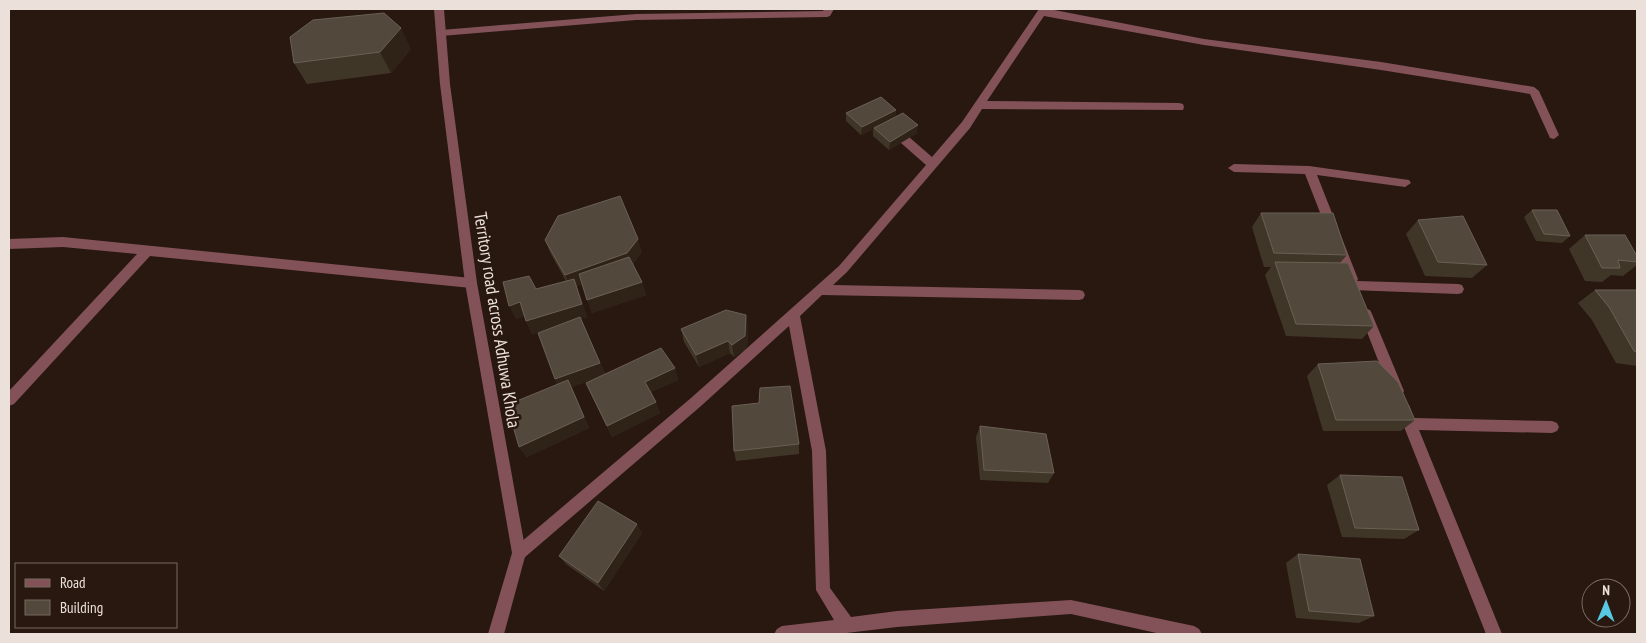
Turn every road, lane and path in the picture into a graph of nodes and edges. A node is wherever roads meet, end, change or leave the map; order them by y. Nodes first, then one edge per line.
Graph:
1 (439, 9) edge
2 (829, 9) edge
3 (1043, 10) edge
4 (441, 33) junction
5 (980, 105) junction
6 (1179, 107) dead end
7 (1554, 136) dead end
8 (905, 140) edge
9 (932, 164) junction
10 (1234, 168) dead end
11 (1309, 170) junction
12 (1405, 183) dead end
13 (9, 244) edge
14 (146, 251) junction
15 (472, 283) junction
16 (1458, 289) dead end
17 (819, 290) junction
18 (1359, 295) junction
19 (1080, 296) dead end
20 (793, 314) junction
21 (9, 400) edge
22 (1410, 424) junction
23 (1552, 427) dead end
24 (519, 553) junction
25 (847, 625) junction
26 (496, 634) edge
27 (782, 634) edge
28 (1194, 634) edge
29 (1494, 634) edge

1 - 4 street, Territory road across Adhuwa Khola
2 - 4 street
3 - 5 street
3 - 7 street
4 - 15 street, Territory road across Adhuwa Khola
5 - 6 street
5 - 9 street
8 - 9 street
9 - 17 street
10 - 11 street
11 - 12 street
11 - 18 street
13 - 14 street
14 - 15 street
14 - 21 street
15 - 24 street, Territory road across Adhuwa Khola
16 - 18 street
17 - 19 street
17 - 20 street
18 - 22 street
20 - 24 street
20 - 25 street
22 - 23 street
22 - 29 street
24 - 26 street, Territory road across Adhuwa Khola
25 - 27 street
25 - 28 street

